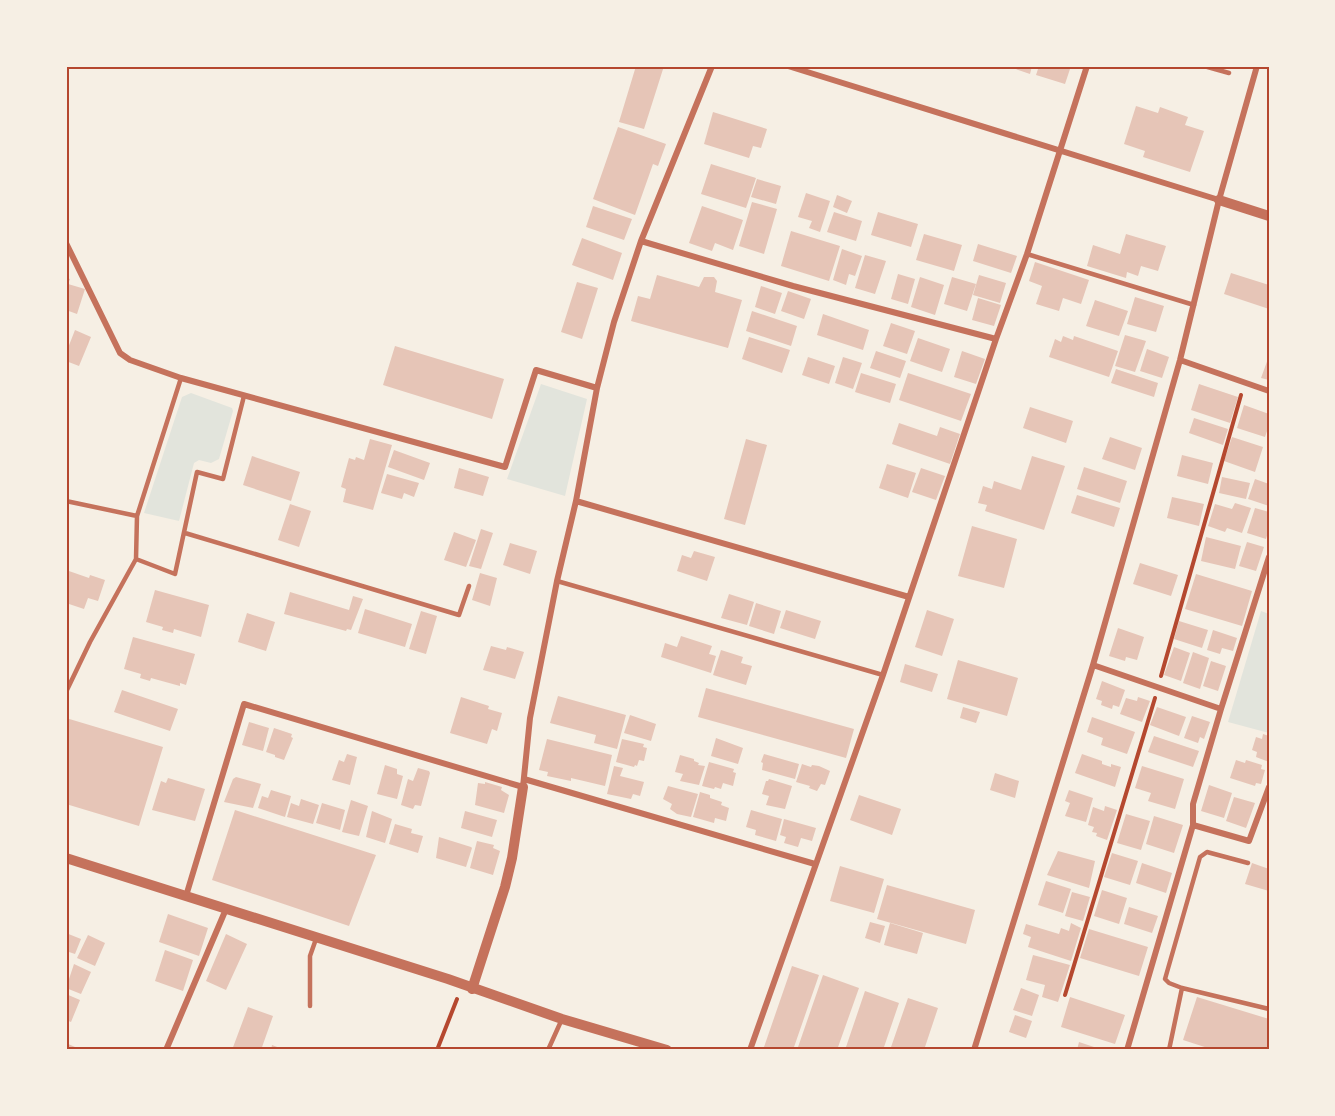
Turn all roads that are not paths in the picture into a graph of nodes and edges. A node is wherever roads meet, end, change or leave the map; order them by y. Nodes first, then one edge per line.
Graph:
1 (712, 66) edge
2 (788, 66) edge
3 (1087, 66) edge
4 (1204, 66) edge
5 (1257, 66) edge
6 (1229, 73) dead end
7 (1061, 150) junction
8 (1219, 200) junction
9 (1269, 216) edge
10 (641, 241) junction
11 (66, 243) edge
12 (1027, 254) junction
13 (1194, 305) junction
14 (996, 339) junction
15 (1180, 360) junction
16 (182, 378) junction
17 (597, 388) junction
18 (1269, 391) edge
19 (244, 396) junction
20 (66, 501) edge
21 (576, 501) junction
22 (137, 516) junction
23 (185, 532) junction
24 (136, 559) junction
25 (1269, 559) edge
26 (557, 580) junction
27 (469, 586) dead end
28 (909, 597) junction
29 (1093, 665) junction
30 (883, 675) junction
31 (66, 692) edge
32 (1221, 710) junction
33 (524, 783) junction
34 (1269, 787) edge
35 (1193, 825) junction
36 (66, 858) edge
37 (1248, 863) dead end
38 (815, 864) junction
39 (186, 896) junction
40 (226, 909) junction
41 (316, 939) junction
42 (1182, 988) junction
43 (472, 989) junction
44 (310, 1006) dead end
45 (1269, 1010) edge
46 (562, 1019) junction
47 (166, 1050) edge
48 (548, 1050) edge
49 (667, 1050) edge
50 (750, 1050) edge
51 (974, 1050) edge
52 (1126, 1050) edge
53 (1169, 1050) edge

1 - 10 street
2 - 7 street
3 - 7 street
4 - 6 lane
5 - 8 street
7 - 8 street
7 - 12 street
8 - 9 street
8 - 13 street
10 - 14 street
10 - 17 street
11 - 16 street
12 - 13 lane
12 - 14 street
13 - 15 street
14 - 28 street
15 - 18 street
15 - 29 street
16 - 19 street
16 - 22 lane
17 - 19 street
17 - 21 street
19 - 23 lane
20 - 22 lane
21 - 26 street
21 - 28 street
22 - 24 lane
23 - 24 lane
23 - 27 lane
24 - 31 lane
25 - 32 street
26 - 30 lane
26 - 33 street
28 - 30 street
29 - 32 street
29 - 51 street
30 - 38 street
32 - 35 street
33 - 38 street
33 - 39 street
33 - 43 street
34 - 35 street
35 - 52 street
36 - 39 street
37 - 42 lane
38 - 50 street
39 - 40 street
40 - 41 street
40 - 47 street
41 - 43 street
41 - 44 lane
42 - 45 lane
42 - 53 lane
43 - 46 street
46 - 48 lane
46 - 49 street

